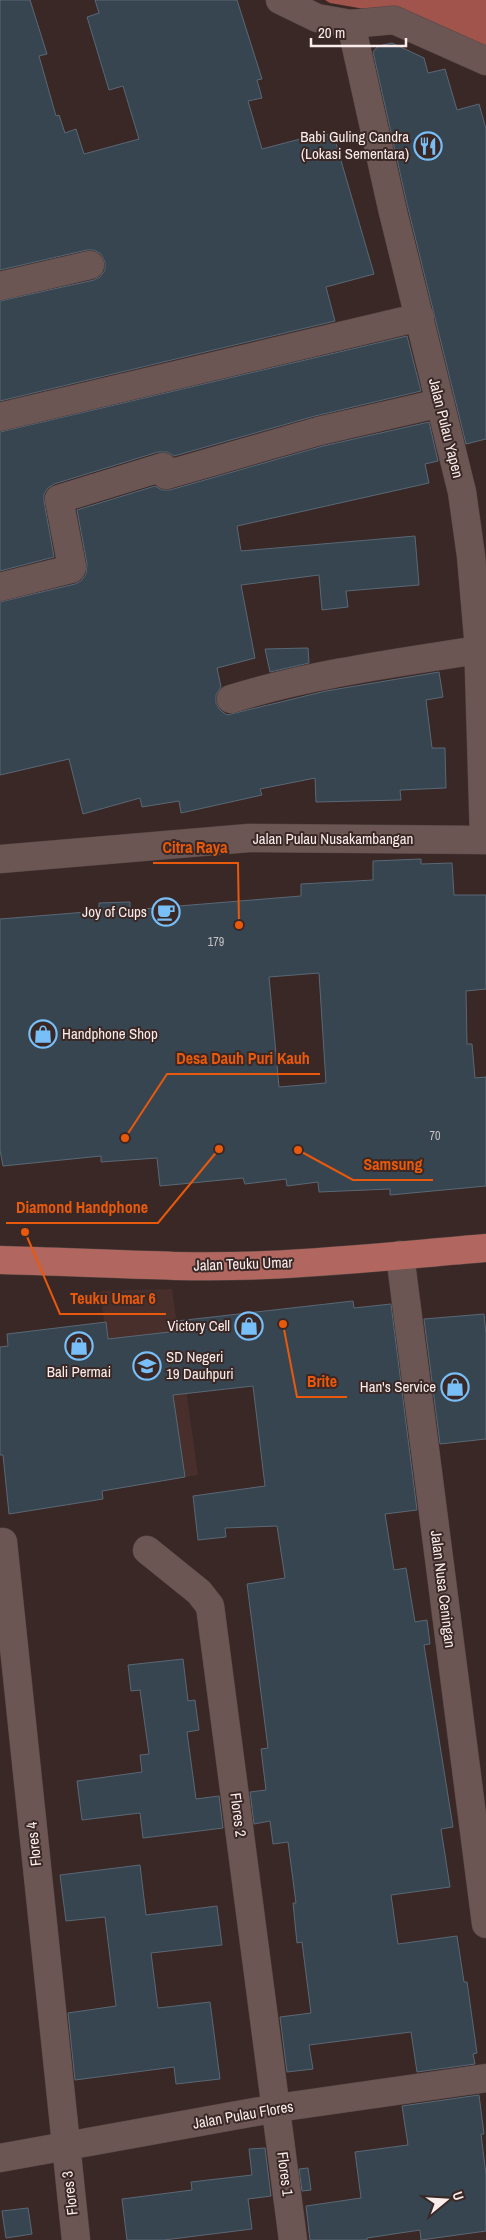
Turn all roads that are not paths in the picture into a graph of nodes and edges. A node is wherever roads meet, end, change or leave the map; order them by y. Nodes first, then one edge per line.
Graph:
1 (280, 0) edge
2 (351, 24) junction
3 (486, 61) edge
4 (90, 264) dead end
5 (0, 286) edge
6 (420, 317) junction
7 (440, 403) junction
8 (0, 417) edge
9 (0, 587) edge
10 (481, 641) edge
11 (231, 699) dead end
12 (485, 840) edge
13 (0, 859) edge
14 (486, 1248) edge
15 (400, 1255) junction
16 (0, 1260) edge
17 (3, 1542) dead end
18 (147, 1550) dead end
19 (486, 1924) edge
20 (486, 2078) edge
21 (277, 2108) junction
22 (65, 2147) junction
23 (0, 2158) edge
24 (76, 2240) edge
25 (293, 2240) edge

1 - 2 street
2 - 3 street
2 - 6 street, Jalan Pulau Yapen
4 - 5 street
6 - 7 street, Jalan Pulau Yapen
6 - 8 street
7 - 9 street
7 - 10 street, Jalan Pulau Yapen
10 - 11 street
10 - 12 street, Jalan Pulau Yapen
12 - 13 street, Jalan Pulau Nusakambangan
14 - 15 main road, Jalan Teuku Umar
15 - 16 main road, Jalan Teuku Umar
15 - 19 street, Jalan Nusa Ceningan
17 - 22 street, Flores 4
18 - 21 street, Flores 2
20 - 21 street, Jalan Pulau Flores
21 - 22 street, Jalan Pulau Flores
21 - 25 street, Flores 1
22 - 23 street, Jalan Pulau Flores
22 - 24 street, Flores 3

